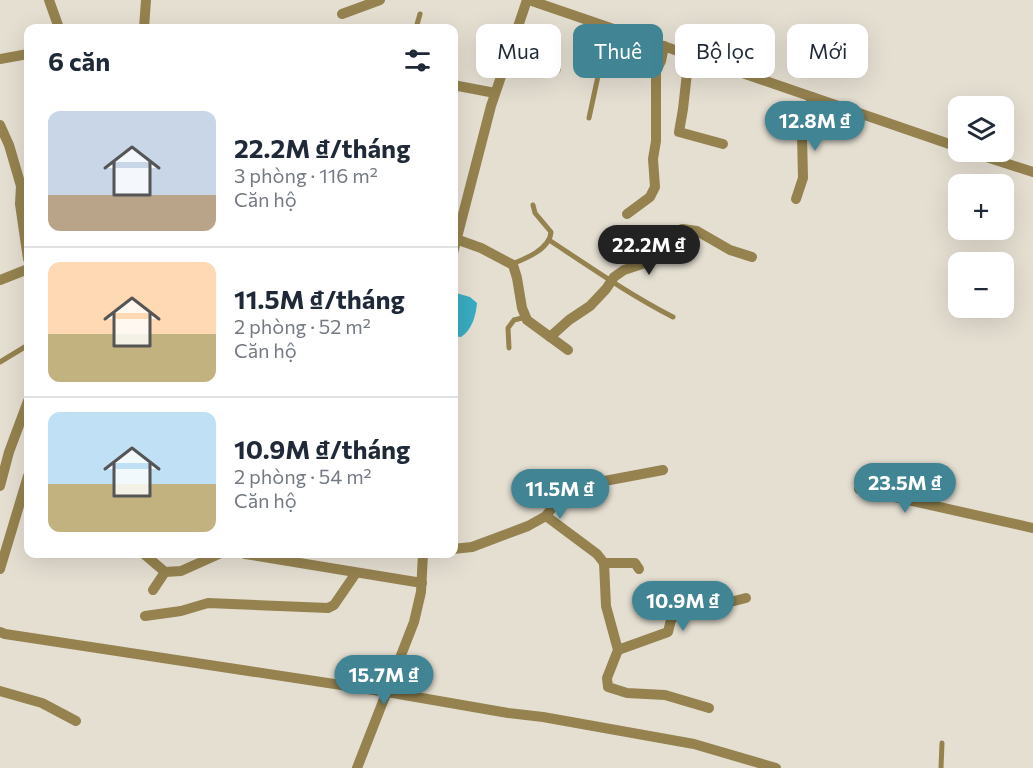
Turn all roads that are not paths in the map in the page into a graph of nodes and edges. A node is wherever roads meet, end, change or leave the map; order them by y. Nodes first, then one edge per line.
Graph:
1 (49, 0) edge
2 (146, 0) edge
3 (380, 0) edge
4 (528, 0) edge
5 (342, 14) dead end
6 (420, 14) dead end
7 (58, 24) edge
8 (144, 24) edge
9 (417, 24) edge
10 (519, 24) edge
11 (599, 24) edge
12 (664, 46) joint
13 (663, 49) edge
14 (675, 50) edge
15 (24, 55) edge
16 (0, 59) edge
17 (500, 78) edge
18 (597, 78) edge
19 (656, 78) edge
20 (686, 78) edge
21 (757, 78) edge
22 (458, 86) edge
23 (495, 93) junction
24 (813, 97) junction
25 (589, 118) dead end
26 (0, 125) edge
27 (723, 144) dead end
28 (948, 144) edge
29 (1002, 162) edge
30 (1033, 172) edge
31 (796, 199) dead end
32 (533, 205) dead end
33 (627, 214) dead end
34 (458, 227) edge
35 (24, 228) edge
36 (458, 239) edge
37 (549, 240) junction
38 (752, 257) dead end
39 (512, 264) junction
40 (24, 270) edge
41 (0, 280) edge
42 (611, 282) junction
43 (526, 317) junction
44 (673, 317) dead end
45 (550, 337) junction
46 (24, 347) edge
47 (509, 348) dead end
48 (568, 350) dead end
49 (0, 362) edge
50 (24, 412) edge
51 (663, 470) dead end
52 (0, 486) edge
53 (24, 489) edge
54 (859, 489) dead end
55 (546, 516) junction
56 (1033, 528) edge
57 (458, 548) edge
58 (149, 558) edge
59 (210, 558) edge
60 (268, 558) edge
61 (423, 558) edge
62 (604, 563) junction
63 (0, 569) edge
64 (639, 569) dead end
65 (165, 572) junction
66 (356, 573) junction
67 (422, 583) junction
68 (153, 590) dead end
69 (746, 598) dead end
70 (145, 616) dead end
71 (0, 632) edge
72 (618, 650) junction
73 (0, 691) edge
74 (387, 692) junction
75 (709, 708) dead end
76 (76, 721) dead end
77 (942, 743) dead end
78 (357, 768) edge
79 (776, 768) edge
80 (941, 768) edge

1 - 7 street
2 - 8 street
3 - 5 street
4 - 10 street
4 - 11 street
6 - 9 lane
12 - 13 street
12 - 14 street
15 - 16 street
17 - 23 street
18 - 25 lane
19 - 33 street
20 - 27 street
21 - 24 street
22 - 23 street
23 - 34 street
24 - 28 street
24 - 31 street
26 - 35 street
29 - 30 street
32 - 37 lane
36 - 39 street
37 - 39 lane
37 - 42 lane
38 - 42 street
39 - 43 street
40 - 41 street
42 - 44 lane
42 - 45 street
43 - 45 street
43 - 47 lane
45 - 48 street
46 - 49 lane
50 - 52 street
51 - 55 street
53 - 63 street
54 - 56 street
55 - 57 street
55 - 62 street
58 - 65 street
59 - 65 street
60 - 66 street
61 - 67 street
62 - 64 street
62 - 72 street
65 - 68 street
66 - 67 street
66 - 70 street
67 - 74 street
69 - 72 street
71 - 74 street
72 - 75 street
73 - 76 street
74 - 78 street
74 - 79 street
77 - 80 lane

